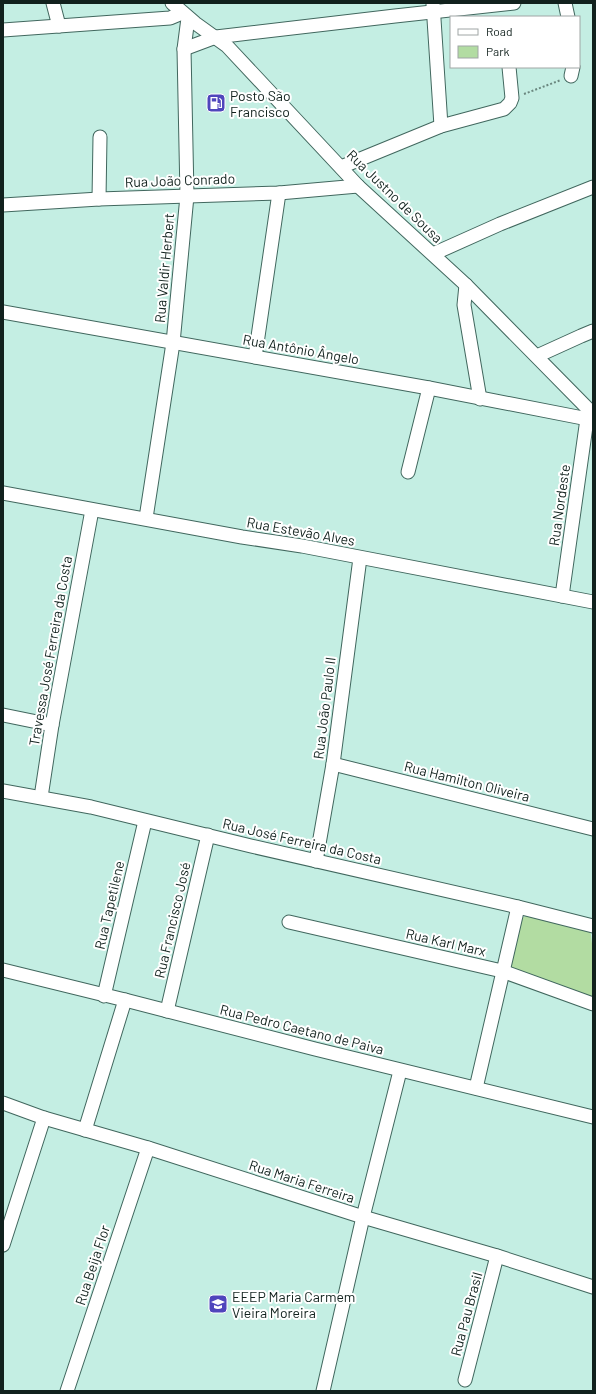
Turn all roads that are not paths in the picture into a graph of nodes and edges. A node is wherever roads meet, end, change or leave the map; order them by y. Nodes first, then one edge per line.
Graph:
1 (54, 3) edge
2 (172, 3) edge
3 (565, 3) edge
4 (433, 7) edge
5 (506, 8) edge
6 (185, 15) junction
7 (568, 16) edge
8 (59, 26) junction
9 (3, 30) edge
10 (216, 37) junction
11 (184, 49) junction
12 (509, 68) edge
13 (441, 126) junction
14 (100, 136) dead end
15 (341, 167) junction
16 (358, 186) junction
17 (593, 187) edge
18 (279, 193) junction
19 (187, 196) junction
20 (99, 199) junction
21 (3, 205) edge
22 (433, 254) junction
23 (466, 285) junction
24 (3, 312) edge
25 (593, 331) edge
26 (173, 343) junction
27 (537, 356) junction
28 (255, 357) junction
29 (429, 388) junction
30 (480, 398) junction
31 (591, 418) edge
32 (408, 472) dead end
33 (3, 493) edge
34 (92, 510) junction
35 (146, 518) junction
36 (360, 558) junction
37 (562, 596) junction
38 (593, 602) edge
39 (3, 715) edge
40 (52, 725) junction
41 (334, 764) junction
42 (3, 791) edge
43 (41, 798) junction
44 (145, 821) junction
45 (593, 828) edge
46 (208, 835) junction
47 (316, 860) junction
48 (518, 907) junction
49 (289, 922) dead end
50 (593, 926) edge
51 (3, 970) edge
52 (502, 971) junction
53 (104, 996) junction
54 (126, 1000) junction
55 (593, 1004) edge
56 (167, 1011) junction
57 (400, 1070) junction
58 (476, 1088) junction
59 (3, 1103) edge
60 (44, 1118) junction
61 (593, 1118) edge
62 (85, 1130) junction
63 (148, 1148) junction
64 (363, 1217) junction
65 (3, 1245) edge
66 (497, 1256) junction
67 (593, 1287) edge
68 (465, 1380) dead end
69 (67, 1391) edge
70 (323, 1391) edge

1 - 8 street
2 - 6 street, Rua Justno de Sousa
3 - 7 street
4 - 5 street
4 - 10 street
4 - 13 street
6 - 8 street
6 - 10 street, Rua Justno de Sousa
6 - 11 street, Rua Valdir Herbert
8 - 9 street
10 - 11 street
10 - 15 street, Rua Justno de Sousa
11 - 19 street, Rua Valdir Herbert
12 - 13 street
13 - 15 street
14 - 20 street
15 - 16 street, Rua Justno de Sousa
16 - 18 street, Rua João Conrado
16 - 22 street, Rua Justno de Sousa
17 - 22 street
18 - 19 street, Rua João Conrado
18 - 28 street
19 - 20 street, Rua João Conrado
19 - 26 street, Rua Valdir Herbert
20 - 21 street, Rua João Conrado
22 - 23 street, Rua Justno de Sousa
23 - 27 street, Rua Justno de Sousa
23 - 30 street
24 - 26 street, Rua Antônio Ângelo
25 - 27 street
26 - 28 street, Rua Antônio Ângelo
26 - 35 street, Rua Valdir Herbert
27 - 31 street, Rua Justno de Sousa
28 - 29 street, Rua Antônio Ângelo
29 - 30 street, Rua Antônio Ângelo
29 - 32 street
30 - 31 street, Rua Antônio Ângelo
31 - 37 street, Rua Nordeste
33 - 34 street, Rua Estevão Alves
34 - 35 street, Rua Estevão Alves
34 - 40 street, Travessa José Ferreira da Costa
35 - 36 street, Rua Estevão Alves
36 - 37 street, Rua Estevão Alves
36 - 41 street, Rua João Paulo II
37 - 38 street, Rua Estevão Alves
39 - 40 street
40 - 43 street, Travessa José Ferreira da Costa
41 - 45 street, Rua Hamilton Oliveira
41 - 47 street, Rua João Paulo II
42 - 43 street, Rua José Ferreira da Costa
43 - 44 street, Rua José Ferreira da Costa
44 - 46 street, Rua José Ferreira da Costa
44 - 53 street, Rua Tapetilene
46 - 47 street, Rua José Ferreira da Costa
46 - 56 street, Rua Francisco José
47 - 48 street, Rua José Ferreira da Costa
48 - 50 street, Rua José Ferreira da Costa
48 - 52 street
49 - 52 street, Rua Karl Marx
51 - 53 street, Rua Pedro Caetano de Paiva
52 - 55 street, Rua Karl Marx
52 - 58 street
53 - 54 street, Rua Pedro Caetano de Paiva
54 - 56 street, Rua Pedro Caetano de Paiva
54 - 62 street
56 - 57 street, Rua Pedro Caetano de Paiva
57 - 58 street, Rua Pedro Caetano de Paiva
57 - 64 street
58 - 61 street, Rua Pedro Caetano de Paiva
59 - 60 street, Rua Maria Ferreira
60 - 62 street, Rua Maria Ferreira
60 - 65 street
62 - 63 street, Rua Maria Ferreira
63 - 64 street, Rua Maria Ferreira
63 - 69 street, Rua Beija Flor
64 - 66 street, Rua Maria Ferreira
64 - 70 street
66 - 67 street, Rua Maria Ferreira
66 - 68 street, Rua Pau Brasil

